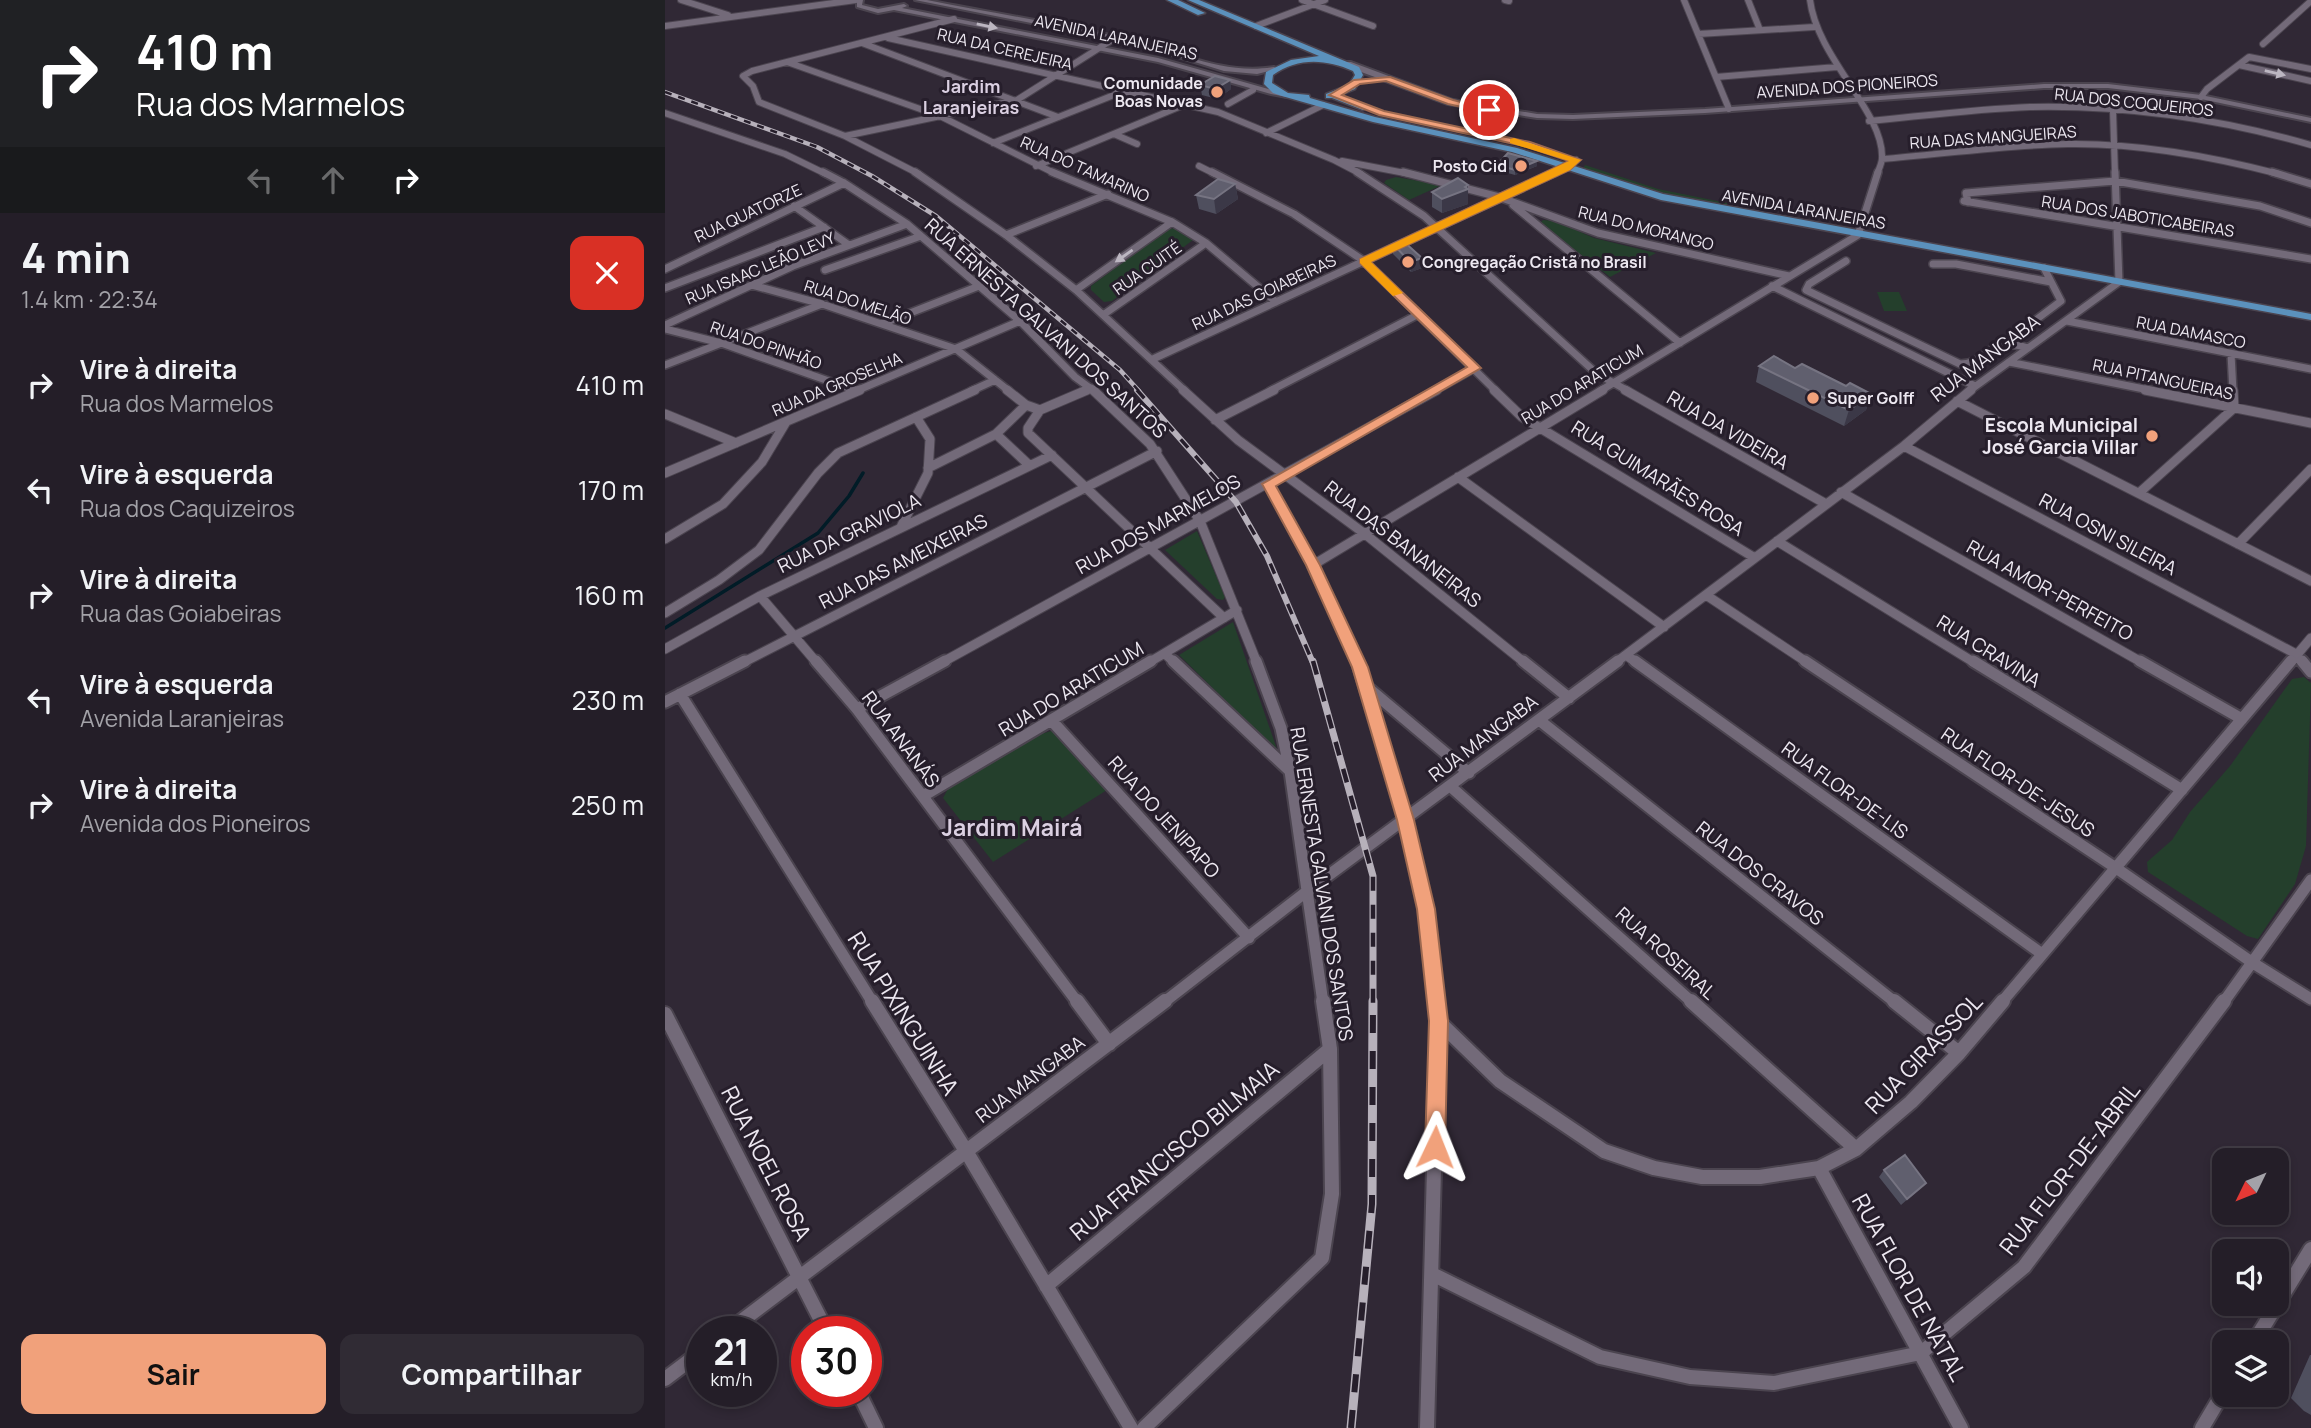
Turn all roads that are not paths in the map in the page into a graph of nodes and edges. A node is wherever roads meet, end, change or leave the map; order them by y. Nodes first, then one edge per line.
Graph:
1 (681, 0) edge
2 (789, 0) edge
3 (858, 0) edge
4 (916, 0) edge
5 (1171, 0) edge
6 (1192, 0) edge
7 (1303, 0) edge
8 (1325, 0) edge
9 (1684, 0) edge
10 (1748, 0) edge
11 (1810, 0) edge
12 (2311, 1) edge
13 (1314, 4) junction
14 (808, 6) junction
15 (896, 9) junction
16 (733, 16) junction
17 (954, 19) junction
18 (665, 26) edge
19 (1256, 26) junction
20 (1373, 26) dead end
21 (1814, 27) junction
22 (1760, 30) junction
23 (1698, 34) junction
24 (885, 37) junction
25 (1115, 38) junction
26 (862, 43) junction
27 (2263, 44) dead end
28 (1098, 50) junction
29 (787, 62) junction
30 (1344, 63) junction
31 (1284, 64) junction
32 (2239, 65) junction
33 (1837, 67) junction
34 (1274, 69) junction
35 (2311, 69) edge
36 (1059, 75) junction
37 (1716, 77) junction
38 (1387, 78) junction
39 (1357, 81) junction
40 (2311, 81) edge
41 (1254, 90) junction
42 (1124, 91) junction
43 (1287, 95) junction
44 (1333, 95) junction
45 (1299, 97) junction
46 (2201, 97) junction
47 (1857, 99) junction
48 (1017, 100) junction
49 (1187, 104) junction
50 (1228, 104) dead end
51 (1323, 105) junction
52 (1729, 109) junction
53 (2113, 111) junction
54 (665, 113) edge
55 (940, 116) junction
56 (1058, 117) junction
57 (2311, 120) edge
58 (1869, 121) junction
59 (1266, 133) junction
60 (1114, 134) junction
61 (845, 136) junction
62 (993, 143) junction
63 (1137, 144) dead end
64 (2311, 145) edge
65 (2113, 146) junction
66 (1882, 159) junction
67 (1334, 160) junction
68 (1576, 160) junction
69 (1036, 166) junction
70 (1199, 166) dead end
71 (1566, 168) junction
72 (2115, 181) junction
73 (844, 183) junction
74 (2311, 184) edge
75 (1108, 194) junction
76 (1502, 198) junction
77 (794, 206) junction
78 (1172, 222) junction
79 (2311, 223) edge
80 (907, 224) junction
81 (2117, 226) junction
82 (824, 227) junction
83 (1437, 228) junction
84 (1860, 230) junction
85 (1006, 235) junction
86 (921, 236) junction
87 (1206, 243) junction
88 (849, 245) junction
89 (2311, 259) edge
90 (1364, 261) junction
91 (1846, 261) dead end
92 (1933, 264) dead end
93 (2044, 268) junction
94 (665, 269) edge
95 (825, 270) dead end
96 (1790, 276) junction
97 (2119, 277) junction
98 (2051, 282) junction
99 (752, 285) junction
100 (979, 286) junction
101 (1772, 286) junction
102 (665, 288) edge
103 (1076, 290) junction
104 (1276, 302) junction
105 (822, 304) junction
106 (2311, 307) edge
107 (1419, 314) junction
108 (1103, 315) junction
109 (2311, 317) edge
110 (1020, 321) junction
111 (2067, 321) junction
112 (882, 324) junction
113 (665, 327) edge
114 (2017, 334) dead end
115 (721, 343) junction
116 (1680, 343) junction
117 (2028, 348) junction
118 (956, 349) junction
119 (2231, 354) junction
120 (1153, 359) junction
121 (2009, 362) junction
122 (665, 365) edge
123 (1475, 368) junction
124 (2311, 369) edge
125 (995, 380) junction
126 (1615, 383) junction
127 (1975, 386) junction
128 (1091, 388) junction
129 (857, 391) junction
130 (1957, 401) junction
131 (1025, 405) junction
132 (2234, 408) junction
133 (1040, 410) junction
134 (665, 414) edge
135 (916, 417) junction
136 (1215, 420) junction
137 (786, 422) junction
138 (2311, 423) edge
139 (1542, 427) junction
140 (996, 434) junction
141 (736, 443) junction
142 (1903, 446) junction
143 (1157, 451) junction
144 (1052, 455) junction
145 (1029, 465) junction
146 (928, 468) junction
147 (2311, 469) edge
148 (665, 473) edge
149 (1284, 476) junction
150 (1458, 477) junction
151 (1269, 484) junction
152 (1085, 487) junction
153 (1842, 492) junction
154 (2139, 493) junction
155 (1826, 504) junction
156 (1200, 521) junction
157 (901, 527) junction
158 (1365, 534) junction
159 (665, 539) edge
160 (1777, 541) junction
161 (2238, 544) junction
162 (1150, 548) junction
163 (1755, 558) junction
164 (1313, 565) junction
165 (2311, 581) edge
166 (1706, 595) junction
167 (759, 596) junction
168 (1237, 610) junction
169 (665, 612) edge
170 (1223, 618) junction
171 (1664, 626) junction
172 (796, 635) junction
173 (2311, 638) edge
174 (665, 649) edge
175 (1165, 654) junction
176 (2296, 654) junction
177 (1626, 655) junction
178 (2311, 672) edge
179 (1365, 686) junction
180 (680, 694) junction
181 (1569, 698) junction
182 (665, 702) edge
183 (857, 709) junction
184 (2242, 719) junction
185 (1539, 720) junction
186 (1052, 721) junction
187 (1290, 771) junction
188 (1469, 773) junction
189 (1450, 786) junction
190 (2182, 790) junction
191 (923, 796) junction
192 (1406, 820) junction
193 (2116, 868) junction
194 (2311, 880) edge
195 (1306, 892) junction
196 (1249, 938) junction
197 (2042, 954) junction
198 (2253, 963) junction
199 (2311, 999) edge
200 (665, 1014) edge
201 (1439, 1021) junction
202 (1109, 1044) junction
203 (1331, 1049) junction
204 (1959, 1053) junction
205 (1856, 1149) junction
206 (966, 1152) junction
207 (1819, 1168) junction
208 (2311, 1249) edge
209 (1432, 1274) junction
210 (800, 1277) junction
211 (1046, 1286) junction
212 (748, 1316) edge
213 (819, 1316) edge
214 (2261, 1330) edge
215 (1921, 1353) junction
216 (686, 1363) edge
217 (665, 1379) edge
218 (865, 1407) edge
219 (2214, 1407) edge
220 (876, 1428) edge
221 (1131, 1428) edge
222 (1144, 1428) edge
223 (1427, 1428) edge
224 (1961, 1428) edge
225 (2202, 1428) edge

1 - 16 street
2 - 14 street
3 - 14 street
3 - 15 street, AVENIDA LARANJEIRAS
4 - 15 street
4 - 25 street, AVENIDA LARANJEIRAS
5 - 31 main road
6 - 19 main road, AVENIDA DOS PIONEIROS
7 - 13 street
8 - 13 street
9 - 23 street
10 - 22 street
11 - 21 street
12 - 27 street
13 - 19 street
13 - 20 street
14 - 16 street
15 - 17 street, AVENIDA LARANJEIRAS
16 - 18 street
17 - 24 street
17 -> 28 street, AVENIDA LARANJEIRAS
19 - 30 main road, AVENIDA DOS PIONEIROS
21 - 22 street
21 - 33 street, RUA DAS MANGUEIRAS
22 - 23 street
23 - 37 street
24 - 26 street
24 - 36 street, RUA DA CEREJEIRA
25 - 28 street
25 - 34 street, AVENIDA LARANJEIRAS
26 - 29 street
26 - 48 street
28 - 36 street
28 - 41 street, AVENIDA LARANJEIRAS
29 - 55 street, RUA DO TAMARINO
29 - 61 street, RUA DAS BANANEIRAS
30 - 31 main road
30 - 38 main road, AVENIDA DOS PIONEIROS
30 - 39 main road
31 - 34 main road
32 - 35 street
32 -> 40 street
32 - 46 street
33 - 37 street
33 - 47 street, RUA DAS MANGUEIRAS
34 - 43 main road
36 - 42 street, RUA DA CEREJEIRA
36 - 48 street
37 - 52 street
38 - 39 main road, AVENIDA DOS PIONEIROS
38 - 52 main road, AVENIDA DOS PIONEIROS
39 - 44 main road
41 - 43 street, AVENIDA LARANJEIRAS
41 - 50 street
42 - 49 street, RUA DA CEREJEIRA
42 - 56 street
43 - 45 main road
44 - 45 main road
44 - 68 main road, AVENIDA LARANJEIRAS
45 - 51 main road, AVENIDA LARANJEIRAS
46 - 47 main road, AVENIDA DOS PIONEIROS
46 - 57 main road, AVENIDA DOS PIONEIROS
47 - 52 main road, AVENIDA DOS PIONEIROS
47 - 58 street, RUA DAS MANGUEIRAS
48 - 55 street
48 - 56 street
49 - 59 street, RUA DA CEREJEIRA
49 - 60 street
51 - 59 street
51 - 71 main road, AVENIDA LARANJEIRAS
53 - 58 street, RUA DOS COQUEIROS
53 - 64 street, RUA DOS COQUEIROS
53 - 65 street
54 - 73 street, RUA ERNESTA GALVANI DOS SANTOS
55 - 61 street
55 - 62 street, RUA DO TAMARINO
56 - 62 street
58 - 66 street, RUA DAS MANGUEIRAS
59 - 67 street, RUA DA CEREJEIRA
60 - 63 street
60 - 69 street
61 - 85 street, RUA DAS BANANEIRAS
62 - 69 street, RUA DO TAMARINO
65 - 66 street, RUA DAS MANGUEIRAS
65 - 72 street
65 - 74 street, RUA DAS MANGUEIRAS
66 - 84 street
67 - 76 street, RUA DO MORANGO
67 - 83 street, RUA DA CEREJEIRA
68 - 71 street, RUA DAS GOIABEIRAS
68 - 84 main road, AVENIDA LARANJEIRAS
69 - 75 street, RUA DO TAMARINO
70 - 90 street, RUA GUIMARÃES ROSA
71 - 76 street, RUA DAS GOIABEIRAS
71 - 84 main road, AVENIDA LARANJEIRAS
72 - 79 street
72 - 81 street
72 - 81 street, RUA DOS JABOTICABEIRAS
73 - 77 street, RUA QUATORZE
73 - 80 street, RUA ERNESTA GALVANI DOS SANTOS
75 - 78 street, RUA DO TAMARINO
75 - 85 street
76 - 83 street, RUA DAS GOIABEIRAS
76 - 96 street, RUA DO MORANGO
76 - 116 street
77 - 82 street
77 - 94 street, RUA QUATORZE
78 - 87 street, RUA DO TAMARINO
78 -> 103 street, RUA CUITÉ
80 - 86 street, RUA ERNESTA GALVANI DOS SANTOS
80 - 88 street, RUA ISAAC LEÃO LEVY
81 - 89 street, RUA DOS JABOTICABEIRAS
81 - 97 street
82 - 88 street
82 - 102 street
83 - 90 street, RUA DAS GOIABEIRAS
83 - 126 street, RUA DA CEREJEIRA
84 - 93 main road, AVENIDA LARANJEIRAS
84 - 96 street, RUA DO ARATICUM
84 - 97 main road, AVENIDA LARANJEIRAS
85 - 103 street, RUA DAS BANANEIRAS
86 - 95 street
86 - 100 street, RUA ERNESTA GALVANI DOS SANTOS
87 - 104 street, RUA DO TAMARINO
87 - 108 street, RUA CUITÉ
88 - 99 street, RUA ISAAC LEÃO LEVY
90 - 104 street, RUA DAS GOIABEIRAS
90 - 107 street, RUA GUIMARÃES ROSA
91 - 117 street
92 - 98 street
93 - 97 main road, AVENIDA LARANJEIRAS
93 - 98 street
96 - 101 street, RUA DO ARATICUM
97 - 106 main road, AVENIDA LARANJEIRAS
97 - 109 main road, AVENIDA LARANJEIRAS
97 - 111 street, RUA MANGABA
98 - 114 street
99 - 105 street, RUA DO MELÃO
99 - 113 street, RUA ISAAC LEÃO LEVY
100 - 110 street, RUA ERNESTA GALVANI DOS SANTOS
100 - 112 street
101 - 116 street, RUA DO ARATICUM
101 - 127 street
103 - 108 street, RUA DAS BANANEIRAS
104 - 120 street, RUA DAS GOIABEIRAS
105 - 112 street, RUA DO MELÃO
105 - 115 street
107 - 123 street, RUA GUIMARÃES ROSA
107 - 136 street
108 - 120 street, RUA DAS BANANEIRAS
110 - 118 street, RUA DA GROSELHA
110 - 128 street, RUA ERNESTA GALVANI DOS SANTOS
111 - 117 street, RUA MANGABA
111 - 119 street, RUA DAMASCO
112 - 118 street, RUA DO MELÃO
113 - 115 street, RUA DO PINHÃO
115 - 122 street
115 - 129 street, RUA DO PINHÃO
116 - 126 street, RUA DO ARATICUM
117 - 121 street, RUA MANGABA
118 - 125 street, RUA DO MELÃO
118 - 129 street, RUA DA GROSELHA
119 - 124 street, RUA DAMASCO
119 - 132 street
120 - 136 street, RUA DAS BANANEIRAS
121 - 127 street, RUA MANGABA
121 - 132 street, RUA PITANGUEIRAS
123 - 139 street, RUA GUIMARÃES ROSA
123 - 149 street, RUA DOS MARMELOS
125 - 131 street, RUA DO MELÃO
125 - 135 street
126 - 139 street, RUA DO ARATICUM
126 - 155 street, RUA DA VIDEIRA
127 - 130 street, RUA MANGABA
128 - 133 street
128 - 143 street, RUA ERNESTA GALVANI DOS SANTOS
129 - 137 street, RUA DA GROSELHA
130 - 142 street, RUA MANGABA
130 - 154 street
131 - 133 street
131 - 140 street
132 - 138 street, RUA PITANGUEIRAS
132 - 154 street
133 - 144 street
134 - 141 street
135 - 146 street
135 - 169 street
136 - 149 street, RUA DAS BANANEIRAS
137 - 141 street, RUA DA GROSELHA
137 - 159 street
139 - 150 street, RUA DO ARATICUM
139 - 163 street, RUA GUIMARÃES ROSA
140 - 145 street
140 - 146 street
141 - 148 street, RUA DA GROSELHA
142 - 153 street, RUA MANGABA
142 - 176 street, RUA OSNI SILEIRA
143 - 152 street, RUA DAS AMEIXEIRAS
143 - 156 street, RUA ERNESTA GALVANI DOS SANTOS
144 - 145 street, RUA DA GRAVIOLA
144 - 152 street
145 - 157 street, RUA DA GRAVIOLA
146 - 157 street
147 - 161 street
149 - 151 street, RUA DOS MARMELOS
149 - 158 street, RUA DAS BANANEIRAS
150 - 158 street, RUA DO ARATICUM
150 - 171 street
151 - 156 street, RUA DOS MARMELOS
151 - 164 street
152 - 162 street
152 - 172 street, RUA DAS AMEIXEIRAS
153 - 155 street, RUA MANGABA
153 - 184 street, RUA AMOR-PERFEITO
154 - 161 street
155 - 160 street, RUA MANGABA
156 - 162 street, RUA DOS MARMELOS
156 - 168 street, RUA ERNESTA GALVANI DOS SANTOS
157 - 167 street, RUA DA GRAVIOLA
158 - 164 street, RUA DO ARATICUM
158 - 181 street, RUA DAS BANANEIRAS
160 - 163 street, RUA MANGABA
160 - 190 street, RUA CRAVINA
161 - 165 street
162 - 170 street
162 - 183 street, RUA DOS MARMELOS
163 - 166 street, RUA MANGABA
164 - 179 street
166 - 171 street, RUA MANGABA
166 - 193 street, RUA FLOR-DE-JESUS
167 - 172 street, RUA ANANÁS
167 - 174 street, RUA DA GRAVIOLA
168 - 170 street, RUA DO ARATICUM
168 - 187 street, RUA ERNESTA GALVANI DOS SANTOS
170 - 175 street, RUA DO ARATICUM
171 - 177 street, RUA MANGABA
172 - 180 street, RUA DAS AMEIXEIRAS
172 - 183 street, RUA ANANÁS
173 - 176 street, RUA GIRASSOL
175 - 186 street, RUA DO ARATICUM
175 - 187 street
176 - 178 street
176 - 184 street, RUA GIRASSOL
177 - 181 street, RUA MANGABA
177 - 197 street, RUA FLOR-DE-LIS
179 - 188 street
179 - 192 street
180 - 182 street, RUA DAS AMEIXEIRAS
180 - 206 street, RUA PIXINGUINHA
181 - 185 street, RUA MANGABA
183 - 191 street, RUA ANANÁS
184 - 190 street, RUA GIRASSOL
185 - 188 street, RUA MANGABA
185 - 204 street, RUA DOS CRAVOS
186 - 191 street, RUA DO ARATICUM
186 - 196 street, RUA DO JENIPAPO
187 - 195 street, RUA ERNESTA GALVANI DOS SANTOS
188 - 189 street, RUA MANGABA
189 - 192 street, RUA MANGABA
189 - 205 street, RUA ROSEIRAL
190 - 193 street, RUA GIRASSOL
191 - 202 street, RUA ANANÁS
192 - 195 street, RUA MANGABA
192 - 201 street
193 - 197 street, RUA GIRASSOL
193 - 198 street, RUA FLOR-DE-JESUS
194 - 198 street, RUA FLOR-DE-ABRIL
195 - 196 street, RUA MANGABA
195 - 203 street, RUA ERNESTA GALVANI DOS SANTOS
196 - 202 street, RUA MANGABA
197 - 204 street, RUA GIRASSOL
198 - 199 street, RUA FLOR-DE-JESUS
198 - 215 street, RUA FLOR-DE-ABRIL
200 - 210 street, RUA NOEL ROSA
201 - 207 street, RUA GIRASSOL
201 - 209 street
202 - 206 street, RUA MANGABA
203 - 211 street, RUA FRANCISCO BILMAIA
203 - 222 street, RUA ERNESTA GALVANI DOS SANTOS
204 - 205 street, RUA GIRASSOL
205 - 207 street, RUA GIRASSOL
206 - 210 street, RUA MANGABA
206 - 211 street, RUA PIXINGUINHA
207 - 215 street, RUA FLOR DE NATAL
208 - 214 street
209 - 215 street, RUA FLOR-DE-ABRIL
209 - 223 street
210 - 212 street, RUA MANGABA
210 - 213 street, RUA NOEL ROSA
211 - 221 street, RUA PIXINGUINHA
215 - 224 street, RUA FLOR DE NATAL
216 - 217 street
218 - 220 street
219 - 225 street

